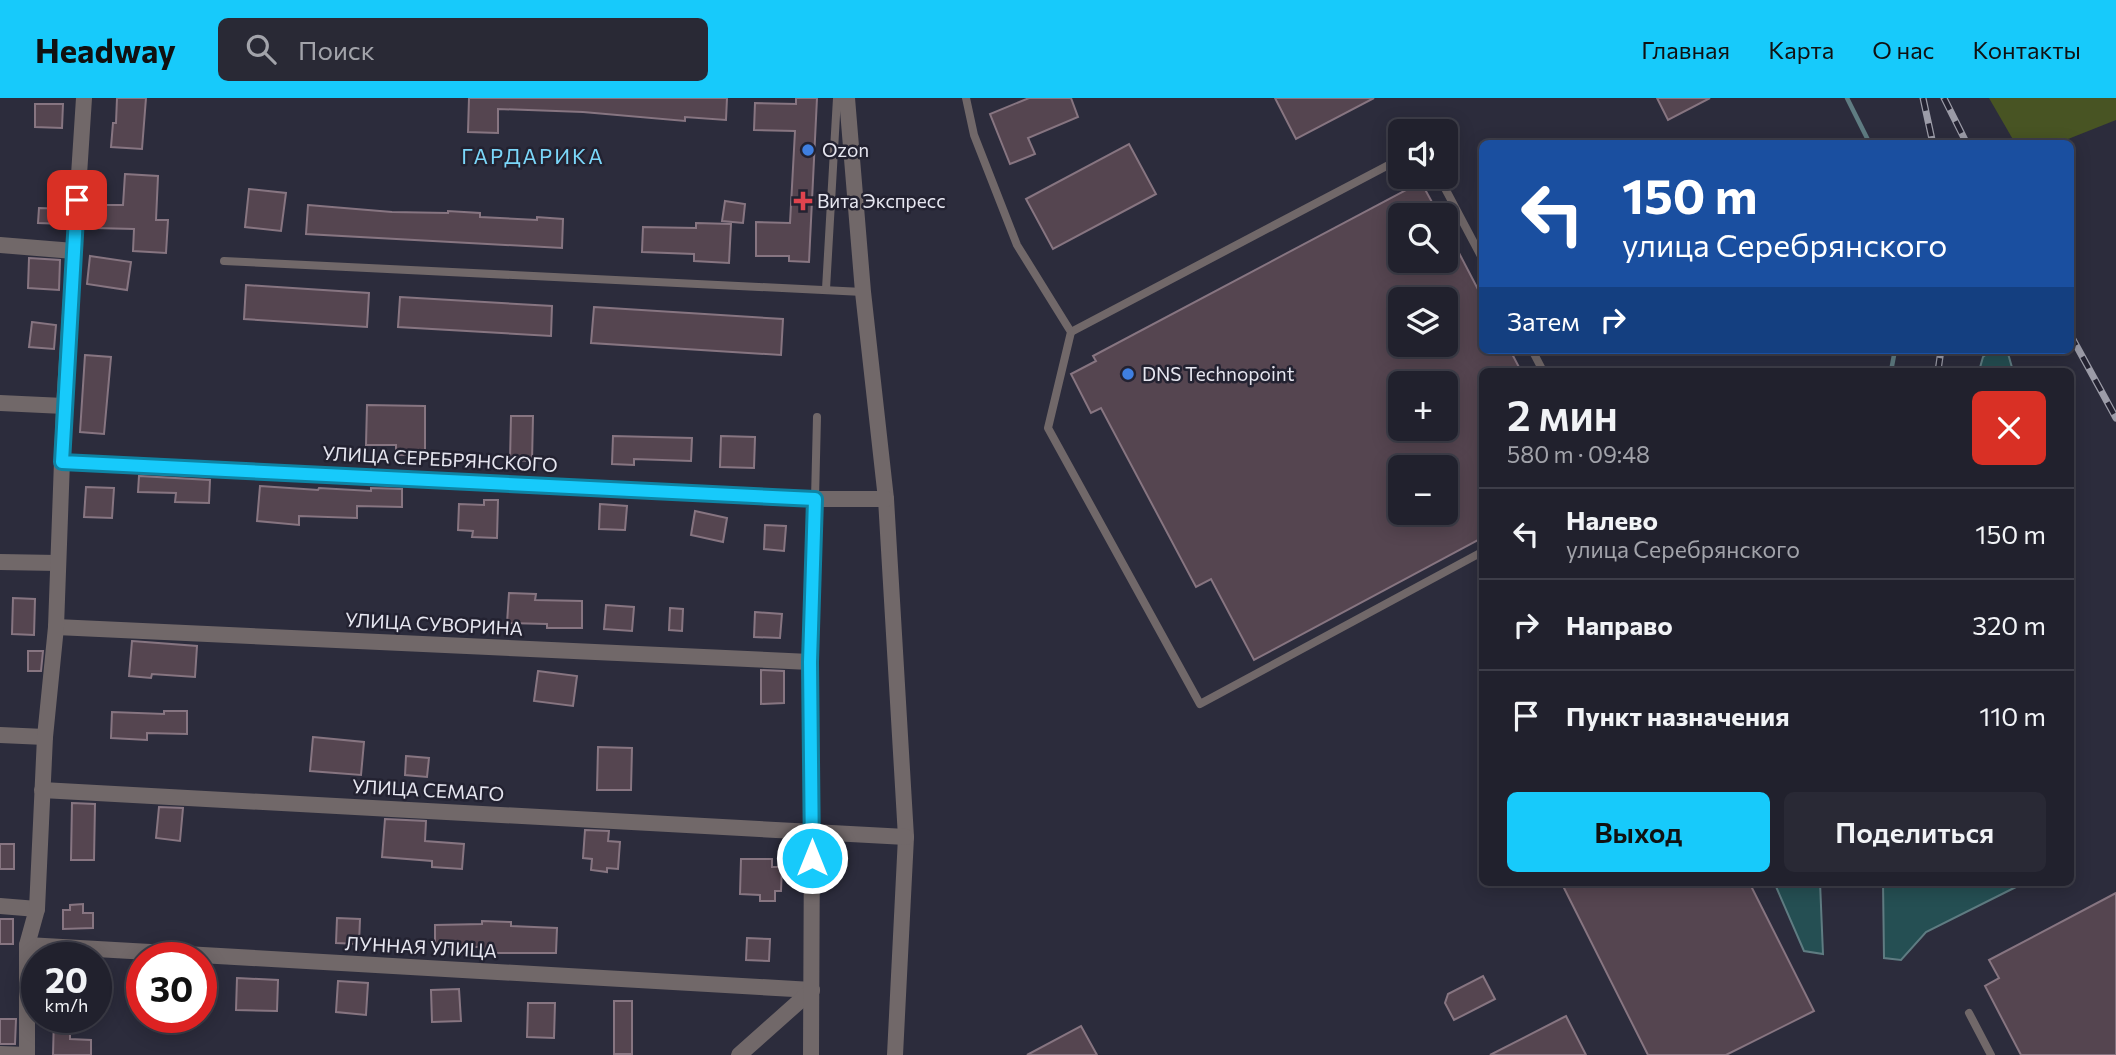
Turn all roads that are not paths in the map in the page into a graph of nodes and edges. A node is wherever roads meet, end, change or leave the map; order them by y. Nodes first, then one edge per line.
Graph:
1 (84, 98) edge
2 (837, 98) edge
3 (847, 98) edge
4 (966, 98) edge
5 (1388, 165) edge
6 (1445, 189) edge
7 (0, 245) edge
8 (74, 251) junction
9 (1479, 252) edge
10 (224, 261) dead end
11 (825, 289) junction
12 (863, 292) junction
13 (1071, 332) junction
14 (0, 403) edge
15 (64, 407) junction
16 (817, 417) dead end
17 (62, 462) junction
18 (815, 499) junction
19 (886, 499) junction
20 (1479, 554) edge
21 (0, 562) edge
22 (58, 563) junction
23 (56, 627) junction
24 (810, 662) junction
25 (0, 735) edge
26 (45, 737) junction
27 (42, 790) junction
28 (812, 831) junction
29 (906, 838) junction
30 (0, 906) edge
31 (37, 909) junction
32 (28, 942) edge
33 (112, 950) edge
34 (812, 990) junction
35 (1969, 1013) dead end
36 (27, 1033) edge
37 (0, 1054) edge
38 (27, 1055) edge
39 (739, 1055) edge
40 (811, 1055) edge
41 (895, 1055) edge
42 (1991, 1055) edge

1 - 8 street
2 - 11 lane
3 - 12 street
4 - 13 lane
5 - 13 lane
6 - 9 lane
7 - 8 street
8 - 15 street
10 - 11 lane
11 - 12 lane
12 - 19 street
13 - 20 lane
14 - 15 street
15 - 17 street
16 - 18 lane
17 - 18 street, УЛИЦА СЕРЕБРЯНСКОГО
17 - 22 street
18 - 19 street, УЛИЦА СЕРЕБРЯНСКОГО
18 - 24 street
19 - 29 street
21 - 22 street
22 - 23 street
23 - 24 street, УЛИЦА СУВОРИНА
23 - 26 street
24 - 28 street
25 - 26 street
26 - 27 street
27 - 28 street, УЛИЦА СЕМАГО
27 - 31 street
28 - 29 street, УЛИЦА СЕМАГО
28 - 34 street
29 - 41 street
30 - 31 street
31 - 32 street
33 - 34 street, ЛУННАЯ УЛИЦА
34 - 39 street
34 - 40 street
35 - 42 lane
36 - 38 street
37 - 38 street

